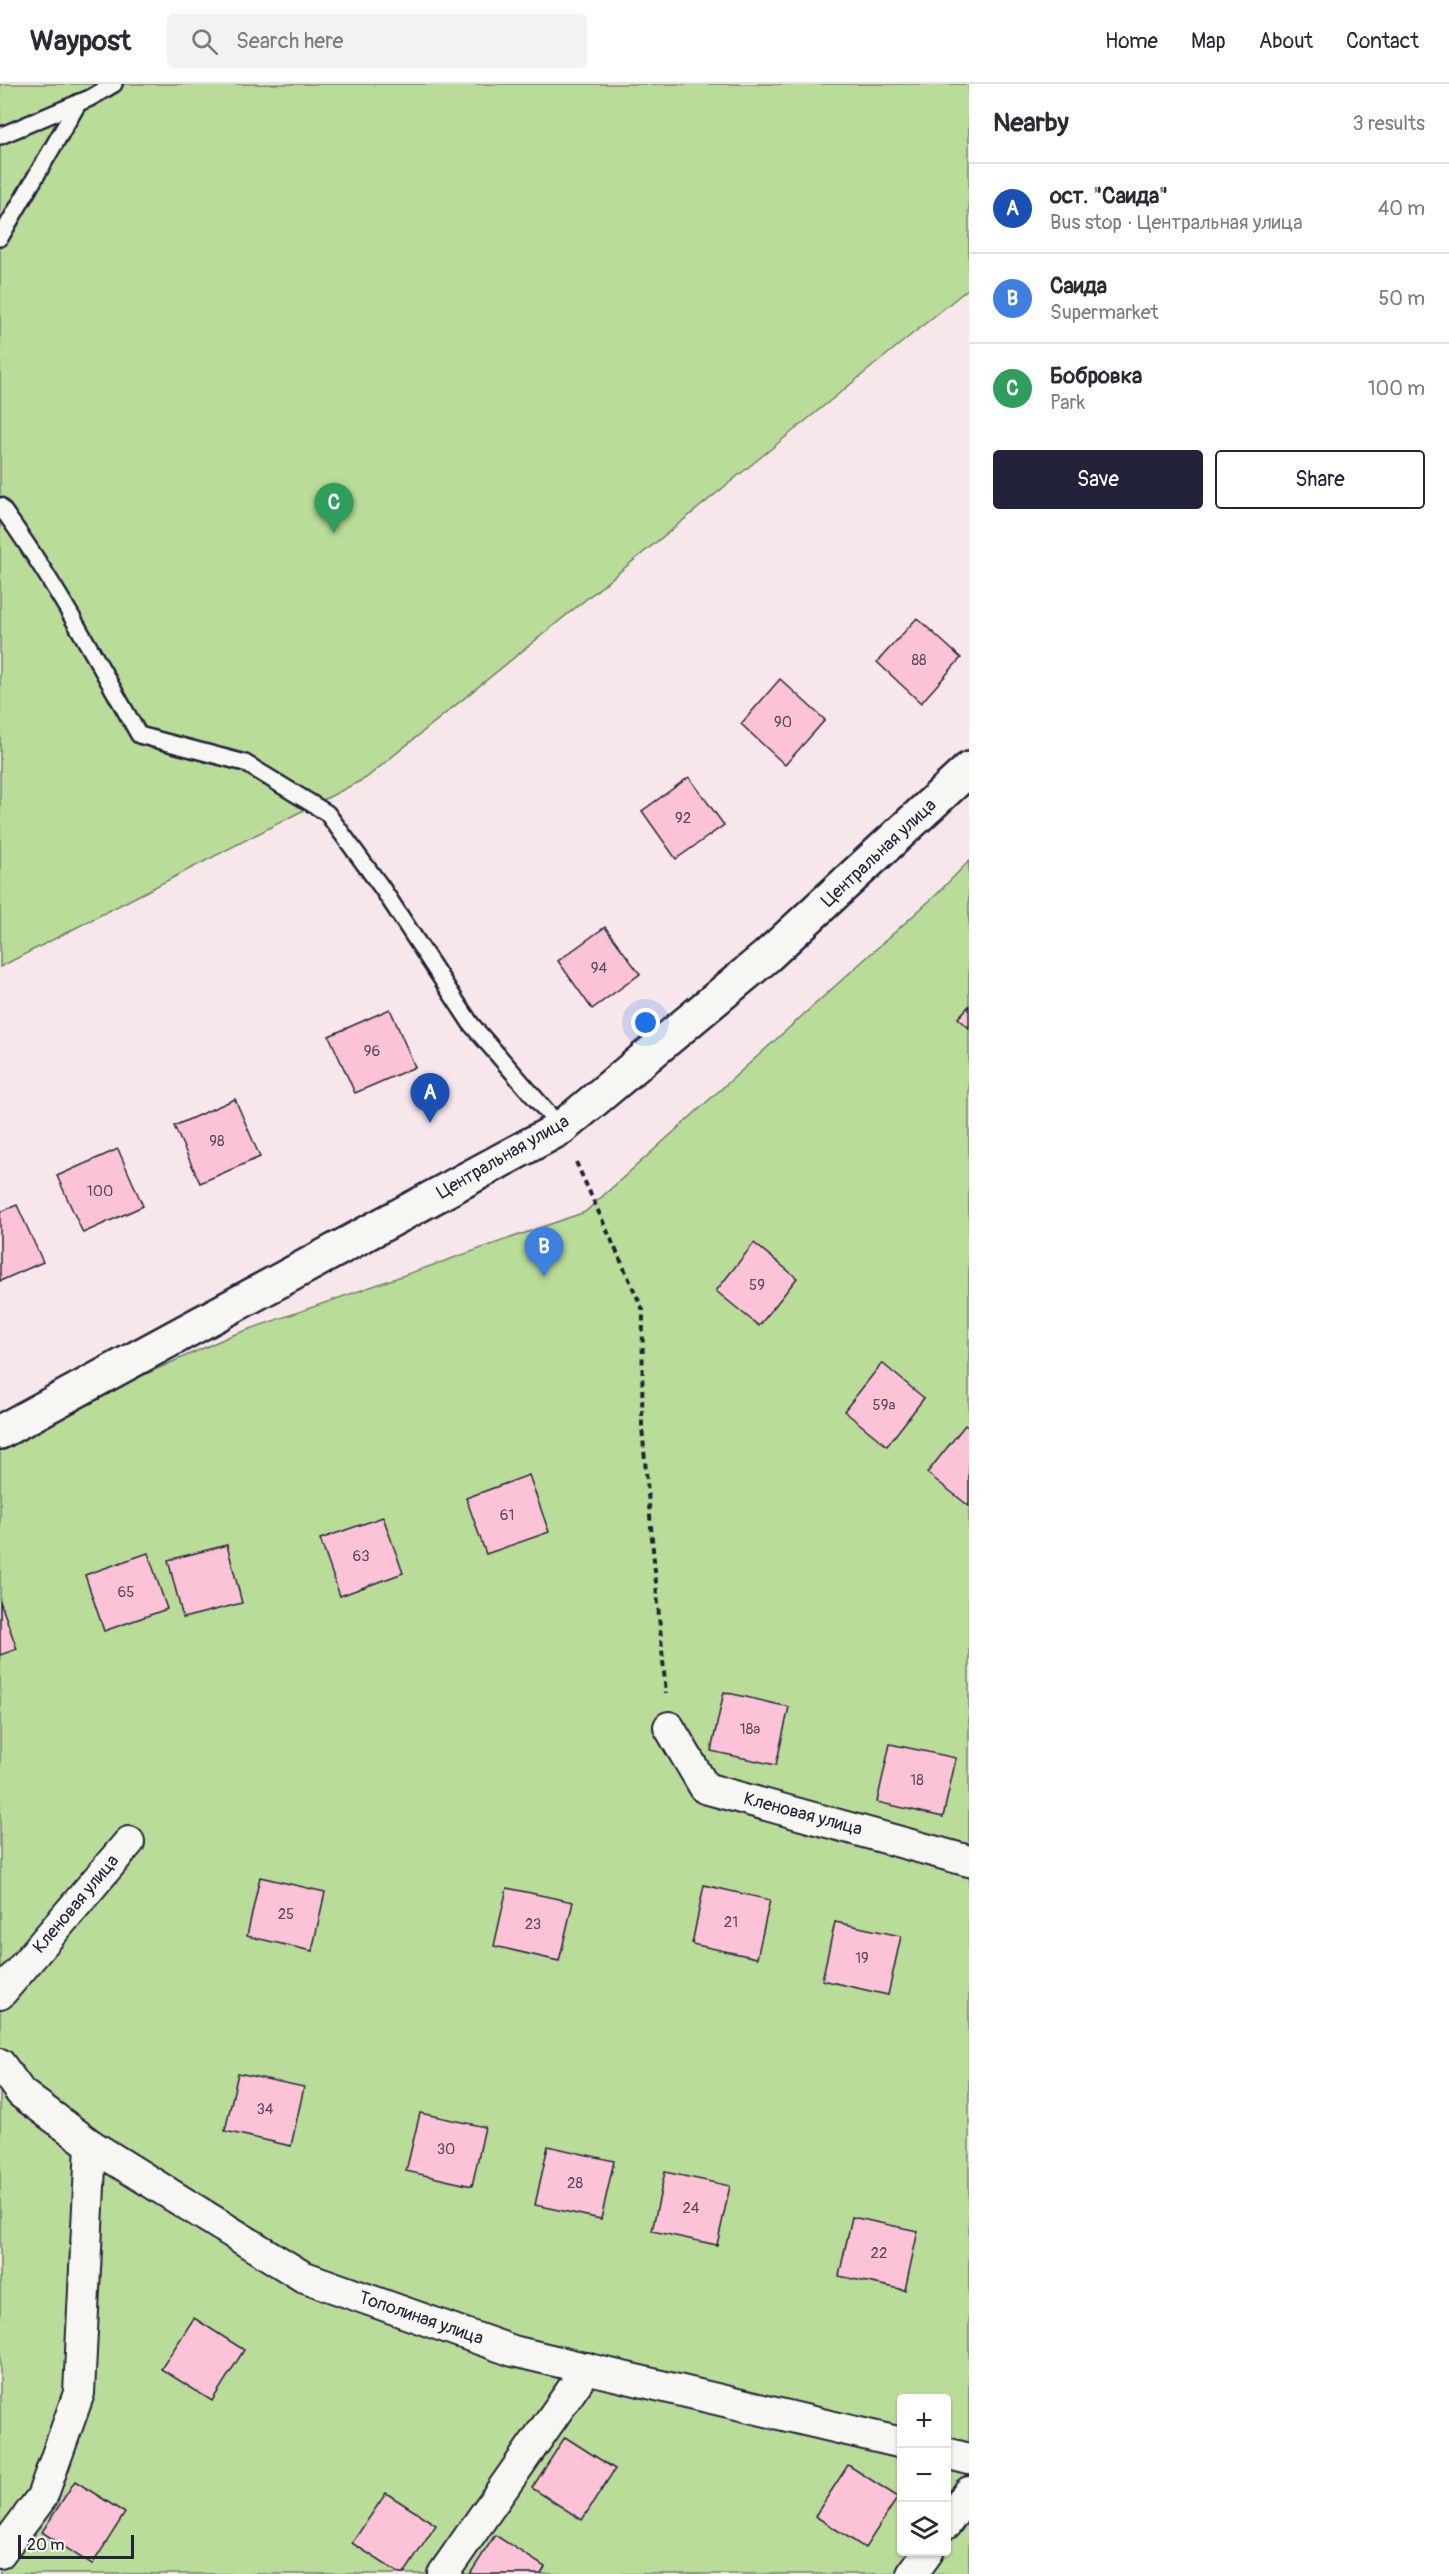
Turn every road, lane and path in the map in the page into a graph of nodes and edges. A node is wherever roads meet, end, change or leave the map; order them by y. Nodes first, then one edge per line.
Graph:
1 (114, 84) edge
2 (79, 102) junction
3 (0, 136) edge
4 (0, 238) edge
5 (0, 506) edge
6 (969, 769) edge
7 (561, 1128) junction
8 (0, 1432) edge
9 (669, 1727) joint
10 (129, 1842) dead end
11 (969, 1861) edge
12 (0, 1994) edge
13 (0, 2064) edge
14 (91, 2145) junction
15 (587, 2368) junction
16 (897, 2442) edge
17 (951, 2454) edge
18 (969, 2459) edge
19 (969, 2492) edge
20 (951, 2517) edge
21 (0, 2553) edge
22 (925, 2556) edge
23 (443, 2574) edge
24 (912, 2574) edge

1 - 2 lane
2 - 3 lane
2 - 4 lane
5 - 7 lane
6 - 7 street, Центральная улица
7 - 8 street, Центральная улица
7 - 9 path
9 - 11 street, Кленовая улица
10 - 12 street, Кленовая улица
13 - 14 street, Тополиная улица
14 - 15 street, Тополиная улица
14 - 21 street
15 - 16 street, Тополиная улица
15 - 23 street
17 - 18 street
19 - 20 street
22 - 24 street

